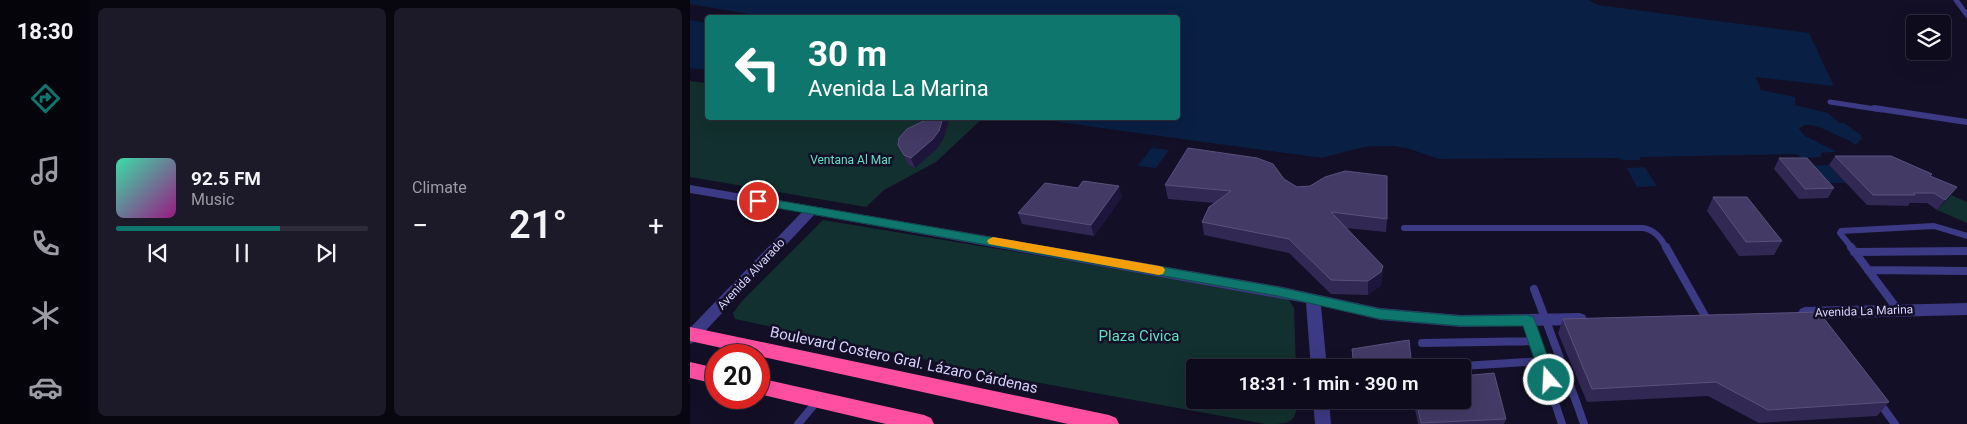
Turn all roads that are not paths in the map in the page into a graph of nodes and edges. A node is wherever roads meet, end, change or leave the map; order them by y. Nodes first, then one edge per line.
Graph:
1 (1956, 0) edge
2 (1967, 15) edge
3 (1830, 102) dead end
4 (1967, 122) edge
5 (690, 189) edge
6 (812, 210) junction
7 (1404, 228) dead end
8 (1967, 236) edge
9 (1967, 251) edge
10 (1854, 252) junction
11 (1868, 270) junction
12 (1967, 271) edge
13 (1534, 289) dead end
14 (1313, 300) junction
15 (1967, 309) edge
16 (1898, 310) junction
17 (1788, 314) edge
18 (1686, 316) edge
19 (1705, 316) junction
20 (1723, 316) edge
21 (1599, 319) edge
22 (1528, 321) junction
23 (691, 336) edge
24 (1535, 341) junction
25 (1422, 343) dead end
26 (1318, 359) edge
27 (1542, 361) junction
28 (1471, 365) edge
29 (690, 370) edge
30 (705, 373) edge
31 (770, 389) edge
32 (1874, 396) edge
33 (818, 400) junction
34 (1322, 409) edge
35 (798, 424) edge
36 (924, 424) edge
37 (1110, 424) edge
38 (1323, 424) edge
39 (1562, 424) edge
40 (1584, 424) edge
41 (1895, 424) edge

1 - 2 lane
3 - 4 lane
5 - 6 street
6 - 14 street
6 - 23 street, Avenida Alvarado
7 - 19 lane
8 - 10 lane
9 - 10 lane
10 - 11 lane
11 - 12 lane
11 - 16 lane
13 - 40 lane, bridge
14 - 22 street
14 - 26 street
15 - 16 street, Avenida La Marina
16 - 17 street, Avenida La Marina
18 - 19 street
19 - 20 street
21 - 22 street
22 - 24 lane
23 - 37 highway, Boulevard Costero Gral. Lázaro Cárdenas
24 - 25 lane
24 - 27 lane
27 - 28 lane
27 - 39 lane
29 - 30 highway
31 - 33 highway
32 - 41 lane
33 - 35 lane
33 - 36 highway
34 - 38 street

